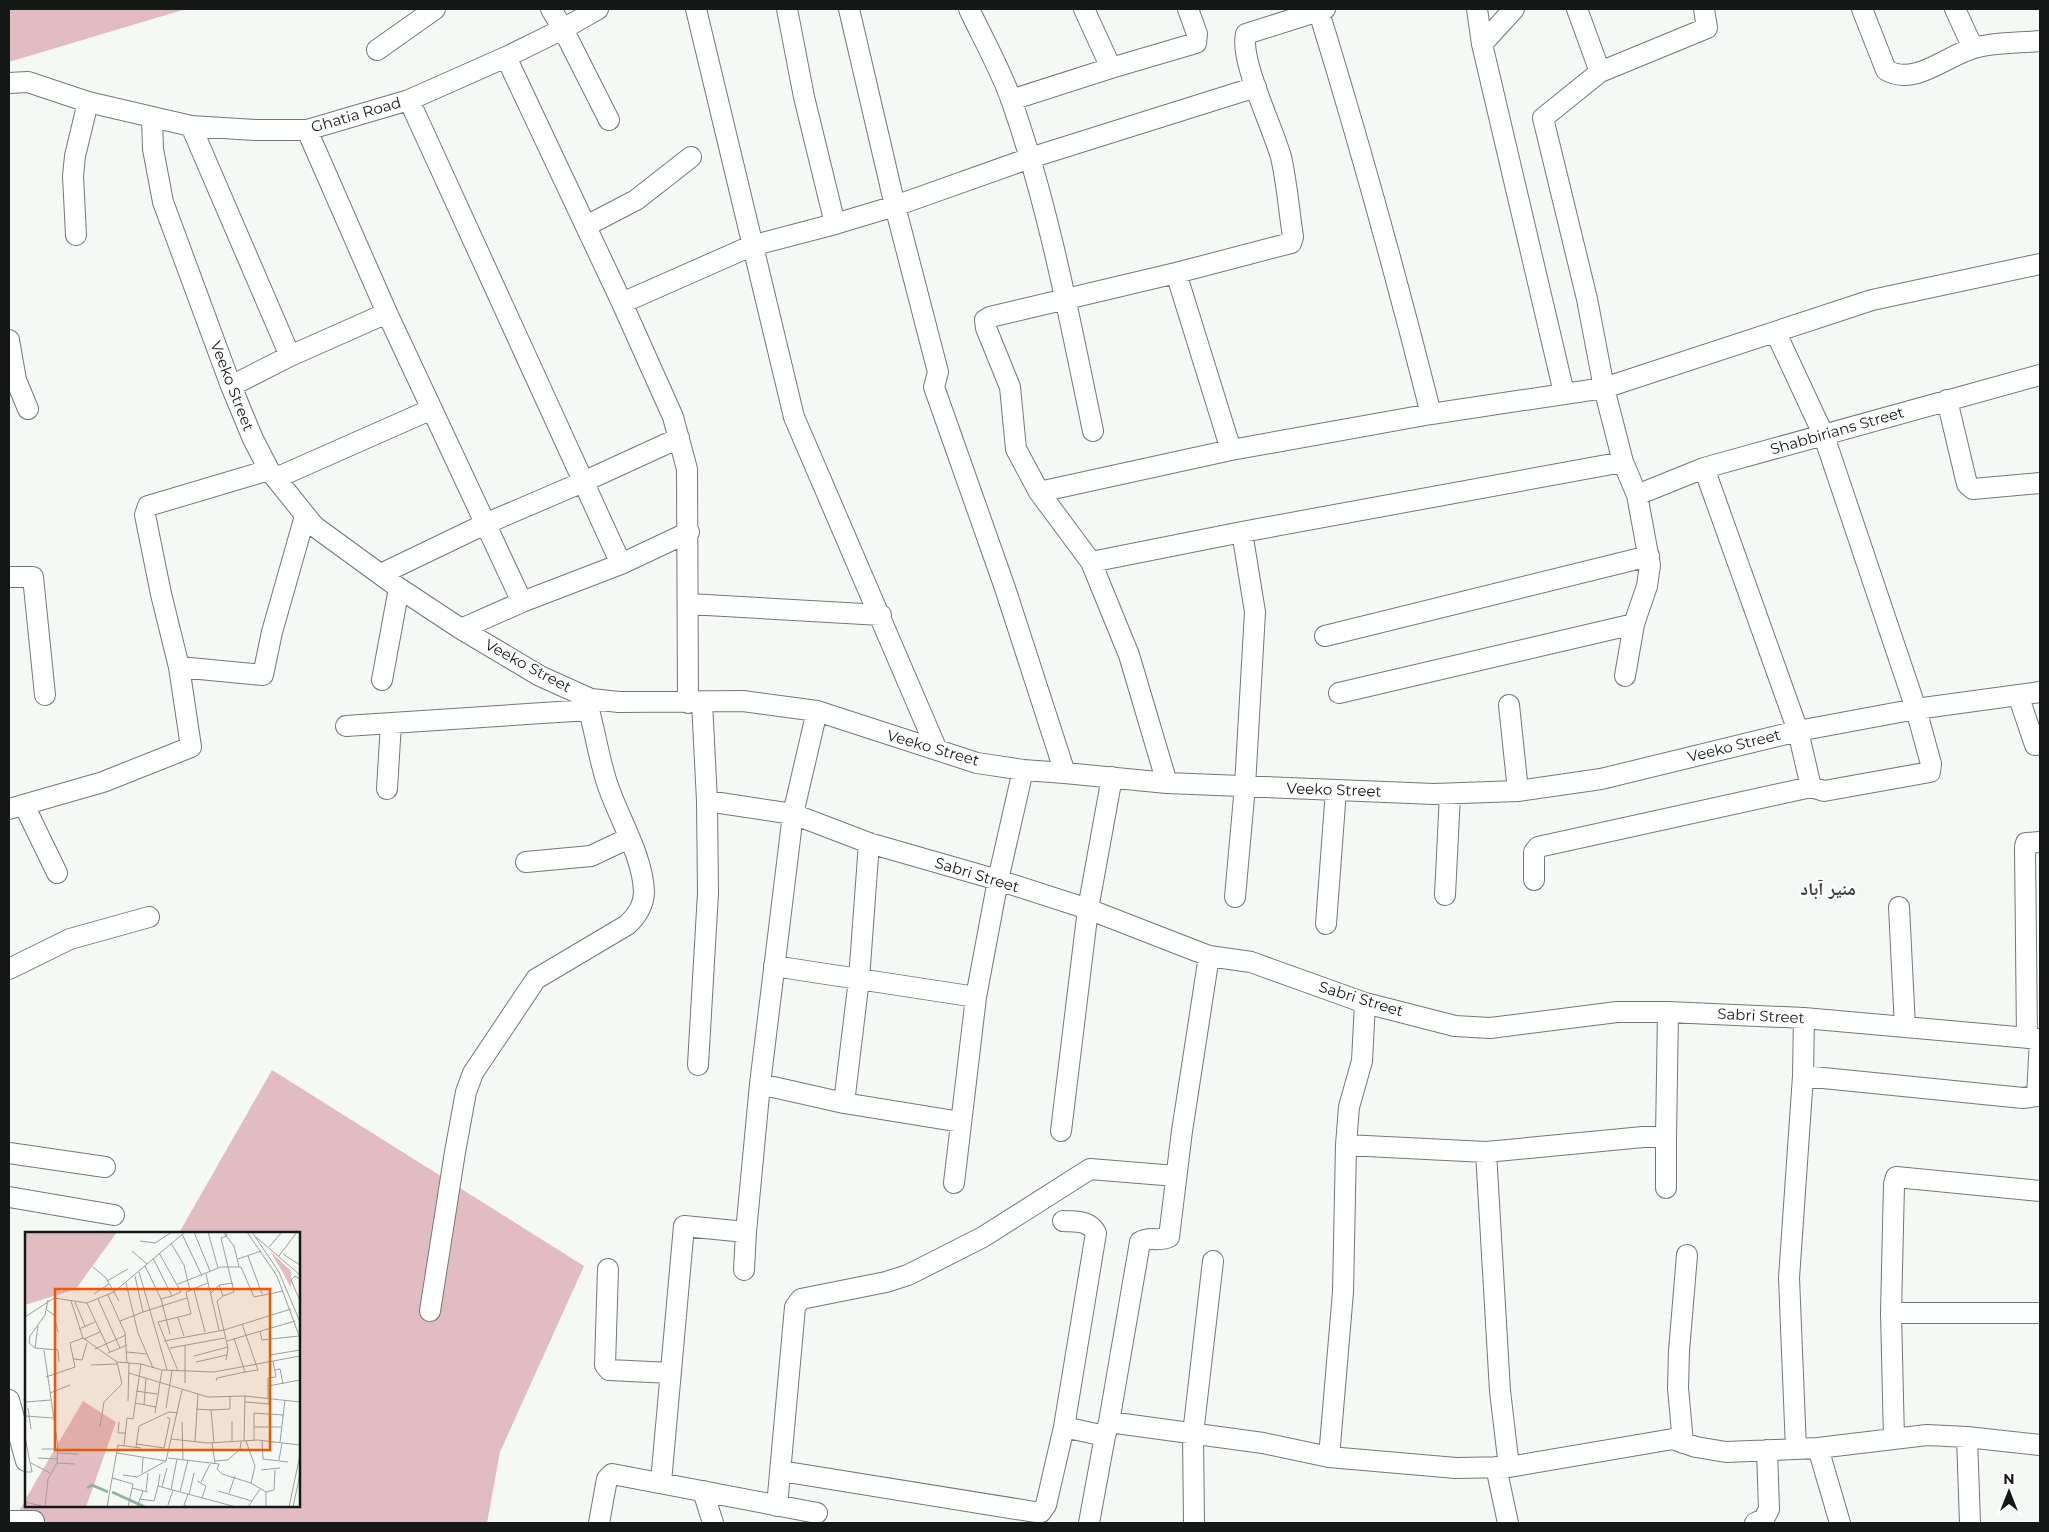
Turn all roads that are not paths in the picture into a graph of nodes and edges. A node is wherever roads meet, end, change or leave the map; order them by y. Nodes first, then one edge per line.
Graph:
1 (435, 9) edge
2 (551, 9) edge
3 (598, 9) edge
4 (696, 9) edge
5 (786, 9) edge
6 (849, 9) edge
7 (969, 9) edge
8 (1084, 9) edge
9 (1188, 9) edge
10 (1477, 9) edge
11 (1514, 9) edge
12 (1577, 9) edge
13 (1704, 9) edge
14 (1862, 9) edge
15 (1955, 9) edge
16 (1322, 10) edge
17 (1286, 15) edge
18 (563, 29) junction
19 (2040, 41) edge
20 (1482, 44) junction
21 (1974, 48) junction
22 (377, 50) dead end
23 (506, 57) junction
24 (1111, 68) junction
25 (1600, 72) junction
26 (9, 83) edge
27 (1256, 87) junction
28 (409, 100) junction
29 (1011, 100) junction
30 (88, 102) junction
31 (152, 118) junction
32 (609, 120) dead end
33 (191, 126) junction
34 (307, 130) junction
35 (691, 157) dead end
36 (1030, 158) junction
37 (895, 206) junction
38 (835, 224) junction
39 (586, 226) junction
40 (76, 235) dead end
41 (751, 246) junction
42 (2040, 264) edge
43 (1176, 273) junction
44 (1065, 299) junction
45 (622, 303) junction
46 (387, 313) junction
47 (1776, 333) junction
48 (9, 340) edge
49 (290, 356) junction
50 (2040, 375) edge
51 (231, 386) junction
52 (1604, 388) junction
53 (1564, 393) junction
54 (1947, 400) junction
55 (28, 409) dead end
56 (432, 410) junction
57 (1431, 414) junction
58 (1093, 431) dead end
59 (1824, 436) junction
60 (679, 438) junction
61 (1231, 450) junction
62 (1623, 462) junction
63 (1704, 468) junction
64 (273, 474) junction
65 (583, 482) junction
66 (2040, 483) edge
67 (1039, 492) junction
68 (1637, 495) junction
69 (305, 516) junction
70 (485, 524) junction
71 (689, 532) junction
72 (1242, 532) junction
73 (1649, 556) junction
74 (1091, 562) junction
75 (621, 564) junction
76 (381, 574) junction
77 (9, 577) edge
78 (399, 588) junction
79 (522, 602) junction
80 (689, 604) junction
81 (881, 615) junction
82 (1634, 624) junction
83 (461, 629) junction
84 (1325, 636) dead end
85 (180, 667) junction
86 (1624, 676) dead end
87 (382, 680) dead end
88 (2040, 692) edge
89 (1339, 693) dead end
90 (45, 695) dead end
91 (2018, 695) junction
92 (695, 702) junction
93 (590, 704) junction
94 (1509, 706) dead end
95 (1916, 709) junction
96 (817, 711) junction
97 (391, 723) junction
98 (346, 726) dead end
99 (1798, 731) junction
100 (2035, 745) dead end
101 (937, 750) junction
102 (1023, 770) junction
103 (1065, 773) junction
104 (1112, 777) junction
105 (1167, 783) junction
106 (1245, 786) junction
107 (1811, 787) junction
108 (387, 789) dead end
109 (1336, 790) junction
110 (1518, 792) junction
111 (1450, 794) junction
112 (707, 801) junction
113 (16, 807) edge
114 (794, 814) junction
115 (628, 838) junction
116 (2040, 842) edge
117 (869, 843) junction
118 (526, 862) dead end
119 (57, 873) dead end
120 (998, 880) junction
121 (1534, 880) dead end
122 (1445, 895) dead end
123 (1235, 897) dead end
124 (1899, 907) dead end
125 (1088, 909) junction
126 (148, 917) dead end
127 (1326, 924) dead end
128 (2033, 926) edge
129 (1209, 956) junction
130 (774, 966) junction
131 (9, 969) edge
132 (859, 979) junction
133 (976, 997) junction
134 (1365, 1003) junction
135 (1668, 1012) junction
136 (1804, 1018) junction
137 (1905, 1027) junction
138 (2036, 1039) edge
139 (698, 1065) dead end
140 (1803, 1076) junction
141 (760, 1084) junction
142 (844, 1103) junction
143 (961, 1122) junction
144 (1061, 1131) dead end
145 (1666, 1137) junction
146 (1346, 1145) junction
147 (1486, 1152) junction
148 (9, 1153) edge
149 (105, 1167) dead end
150 (1176, 1176) junction
151 (954, 1183) dead end
152 (1666, 1188) dead end
153 (2040, 1190) edge
154 (9, 1197) edge
155 (114, 1215) dead end
156 (1063, 1221) dead end
157 (746, 1232) junction
158 (1687, 1255) dead end
159 (1213, 1261) dead end
160 (608, 1269) dead end
161 (744, 1270) dead end
162 (430, 1311) dead end
163 (1891, 1313) junction
164 (2040, 1313) edge
165 (671, 1373) junction
166 (14, 1412) edge
167 (1064, 1427) junction
168 (1107, 1429) junction
169 (1193, 1434) junction
170 (1967, 1437) junction
171 (1894, 1439) junction
172 (1683, 1442) junction
173 (2040, 1445) edge
174 (1818, 1448) junction
175 (1796, 1449) junction
176 (1766, 1450) junction
177 (25, 1457) edge
178 (1329, 1457) junction
179 (1503, 1467) junction
180 (781, 1471) junction
181 (661, 1482) junction
182 (703, 1492) junction
183 (778, 1506) junction
184 (817, 1514) dead end
185 (35, 1517) edge
186 (9, 1521) edge
187 (599, 1523) edge
188 (713, 1523) edge
189 (1089, 1523) edge
190 (1194, 1523) edge
191 (1508, 1523) edge
192 (1756, 1523) edge
193 (1840, 1523) edge
194 (1970, 1523) edge

1 - 22 street
2 - 18 street
3 - 18 street, Ghatia Road
4 - 41 street
5 - 38 street
6 - 37 street
7 - 29 street
8 - 24 street
9 - 24 street
10 - 20 street
11 - 20 street
12 - 25 street
13 - 25 street
14 - 21 street
15 - 21 street
16 - 17 street
16 - 57 street
17 - 27 street
18 - 23 street, Ghatia Road
18 - 32 street
19 - 21 street
20 - 53 street
23 - 28 street, Ghatia Road
23 - 39 street
24 - 29 street
25 - 52 street
26 - 30 street, Ghatia Road
27 - 36 street
27 - 43 street
28 - 34 street, Ghatia Road
28 - 65 street
29 - 36 street
30 - 31 street, Ghatia Road
30 - 40 street
31 - 33 street, Ghatia Road
31 - 51 street, Veeko Street
33 - 34 street, Ghatia Road
33 - 49 street
34 - 46 street
35 - 39 street
36 - 37 street
36 - 44 street
37 - 38 street
37 - 103 street
38 - 41 street
39 - 45 street
41 - 45 street
41 - 81 street
42 - 47 street
43 - 44 street
43 - 61 street
44 - 58 street
44 - 67 street
45 - 60 street
46 - 49 street
46 - 56 street
47 - 52 street
47 - 59 street
48 - 55 street
49 - 51 street
50 - 54 street, Shabbirians Street
51 - 64 street, Veeko Street
52 - 53 street
52 - 62 street
53 - 57 street
54 - 59 street, Shabbirians Street
54 - 66 street
56 - 64 street
56 - 70 street
57 - 61 street
59 - 63 street, Shabbirians Street
59 - 95 street
60 - 65 street
60 - 71 street
61 - 67 street
62 - 68 street
62 - 72 street
63 - 68 street, Shabbirians Street
63 - 99 street
64 - 69 street, Veeko Street
64 - 85 street
65 - 70 street
65 - 75 street
67 - 74 street
68 - 73 street
69 - 76 street, Veeko Street
69 - 85 street
70 - 76 street
70 - 79 street
71 - 75 street
71 - 80 street
72 - 74 street
72 - 106 street
73 - 82 street
73 - 84 street
74 - 105 street
75 - 79 street
76 - 78 street, Veeko Street
77 - 90 street
78 - 83 street, Veeko Street
78 - 87 street
79 - 83 street
80 - 81 street
80 - 92 street
81 - 101 street
82 - 86 street
82 - 89 street
83 - 93 street, Veeko Street
85 - 113 street
88 - 91 street, Veeko Street
91 - 95 street, Veeko Street
91 - 100 street
92 - 93 street, Veeko Street
92 - 96 street, Veeko Street
92 - 112 street
93 - 97 street
93 - 115 street
94 - 110 street
95 - 99 street, Veeko Street
95 - 107 street
96 - 101 street, Veeko Street
96 - 114 street
97 - 98 street
97 - 108 street
99 - 107 street
99 - 110 street, Veeko Street
101 - 102 street, Veeko Street
102 - 103 street, Veeko Street
102 - 120 street
103 - 104 street, Veeko Street
104 - 105 street, Veeko Street
104 - 125 street
105 - 106 street, Veeko Street
106 - 109 street, Veeko Street
106 - 123 street
107 - 121 street
109 - 111 street, Veeko Street
109 - 127 street
110 - 111 street, Veeko Street
111 - 122 street
112 - 114 street, Sabri Street
112 - 139 street
113 - 119 street
114 - 117 street, Sabri Street
114 - 130 street
115 - 118 street
115 - 162 street
116 - 128 street
117 - 120 street, Sabri Street
117 - 132 street
120 - 125 street, Sabri Street
120 - 133 street
124 - 137 street
125 - 129 street, Sabri Street
125 - 144 street
126 - 131 street
128 - 138 street
129 - 134 street, Sabri Street
129 - 150 street
130 - 132 street
130 - 141 street
132 - 133 street
132 - 142 street
133 - 143 street
134 - 135 street, Sabri Street
134 - 146 street
135 - 136 street, Sabri Street
135 - 145 street
136 - 137 street, Sabri Street
136 - 140 street
137 - 138 street, Sabri Street
138 - 140 street
140 - 175 street
141 - 142 street
141 - 157 street
142 - 143 street
143 - 151 street
145 - 147 street
145 - 152 street
146 - 147 street
146 - 178 street
147 - 179 street
148 - 149 street
150 - 168 street
150 - 180 street
153 - 163 street
154 - 155 street
156 - 167 street
157 - 161 street
157 - 165 street
158 - 172 street
159 - 169 street
160 - 165 street
163 - 164 street
163 - 171 street
165 - 181 street
166 - 177 street
167 - 168 street
167 - 180 street
168 - 169 street
168 - 189 street
169 - 178 street
169 - 190 street
170 - 171 street
170 - 173 street
170 - 194 street
171 - 174 street
172 - 176 street
172 - 179 street
174 - 175 street
174 - 193 street
175 - 176 street
176 - 192 street
178 - 179 street
179 - 191 street
180 - 183 street
181 - 182 street
181 - 187 street
182 - 183 street
182 - 188 street
183 - 184 street
185 - 186 street

